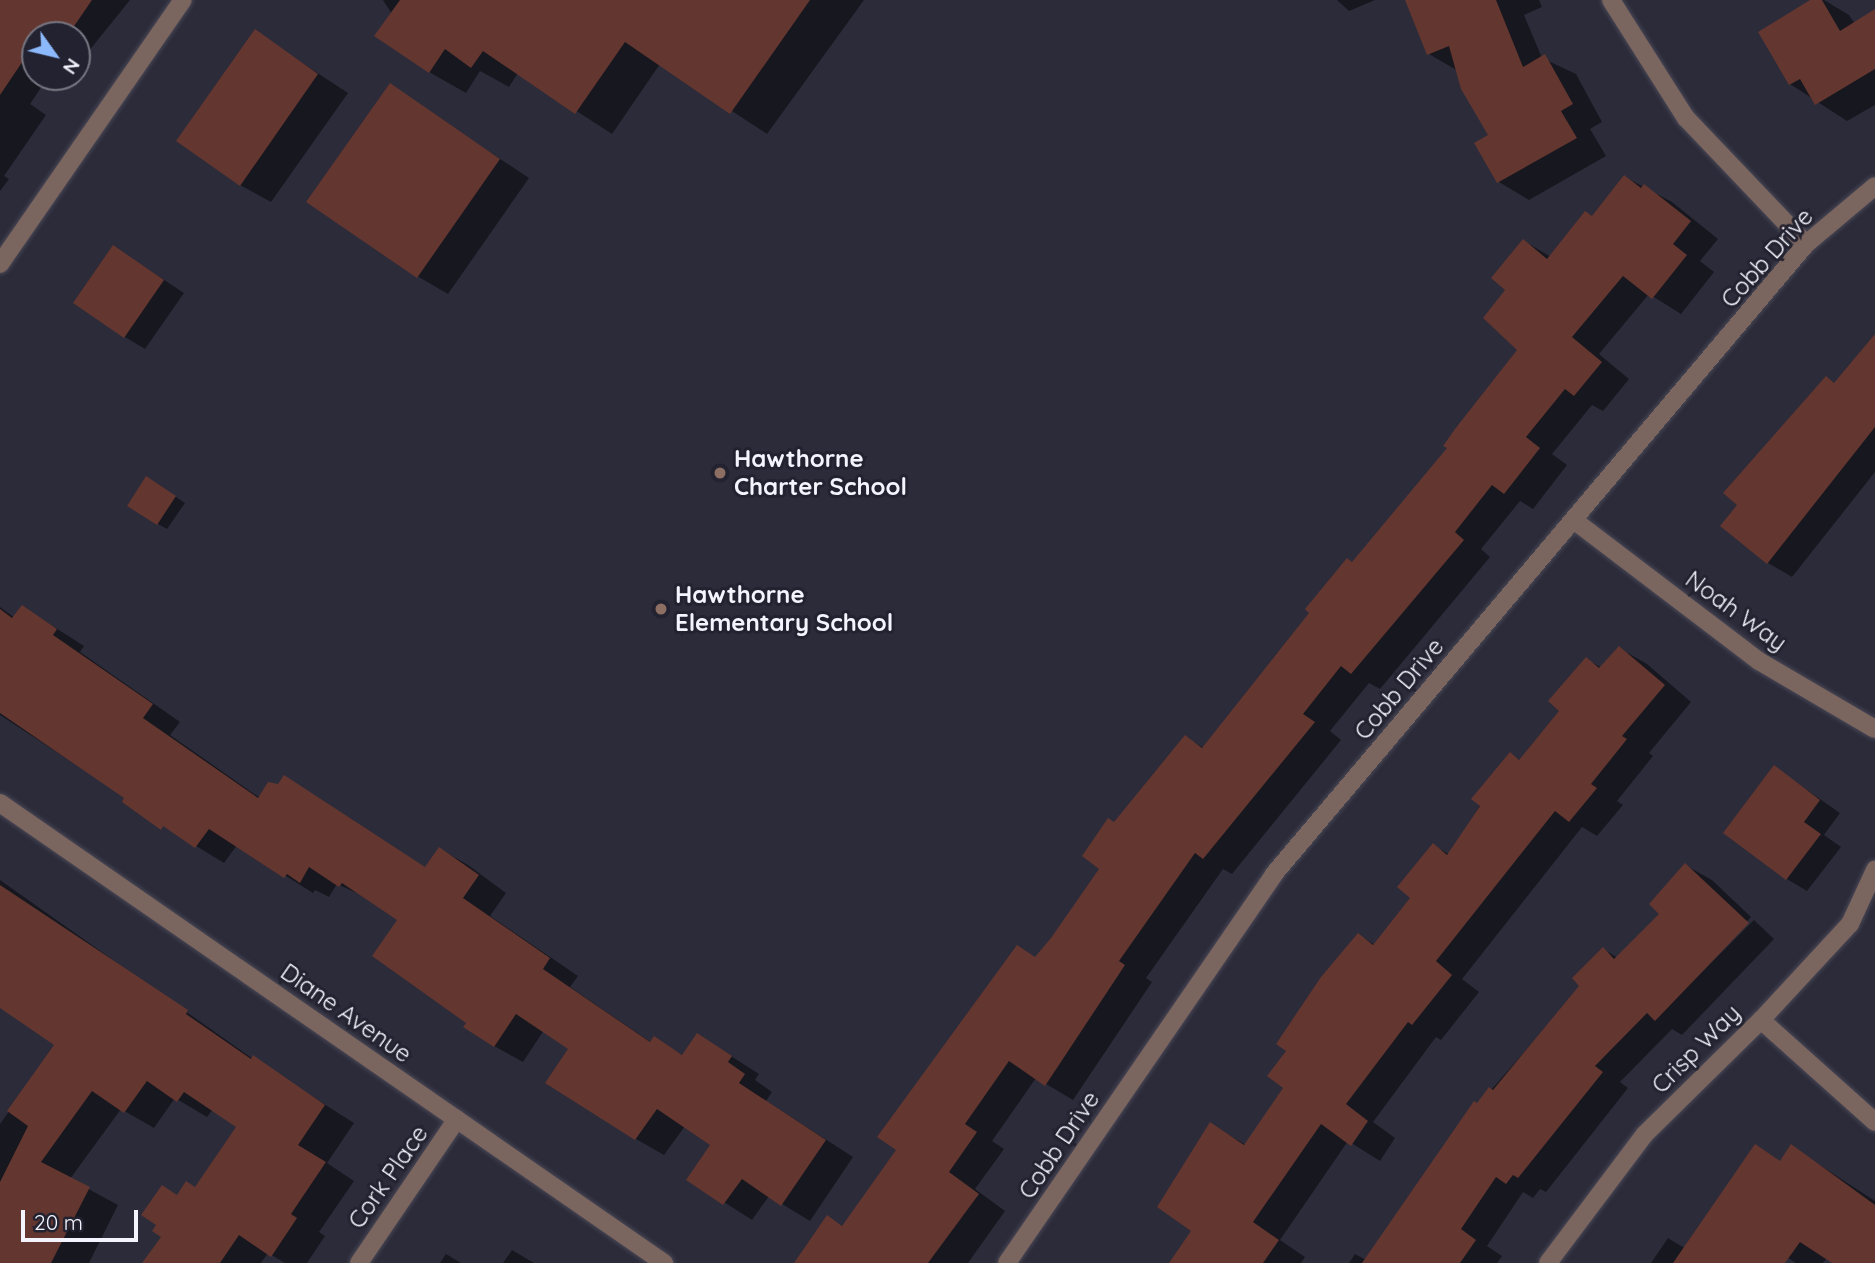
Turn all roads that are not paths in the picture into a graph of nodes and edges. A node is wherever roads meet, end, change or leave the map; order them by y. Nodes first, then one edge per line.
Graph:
1 (183, 0) edge
2 (1611, 0) edge
3 (1875, 186) edge
4 (1806, 244) junction
5 (0, 264) edge
6 (1575, 521) junction
7 (1875, 729) edge
8 (0, 803) edge
9 (1875, 870) edge
10 (1761, 1020) junction
11 (457, 1119) junction
12 (1875, 1122) edge
13 (359, 1263) edge
14 (664, 1263) edge
15 (1007, 1263) edge
16 (1548, 1263) edge

1 - 5 street
2 - 4 street
3 - 4 street, Cobb Drive
4 - 6 street, Cobb Drive
6 - 7 street, Noah Way
6 - 15 street, Cobb Drive
8 - 11 street, Diane Avenue
9 - 10 street, Crisp Way
10 - 12 street
10 - 16 street, Crisp Way
11 - 13 street, Cork Place
11 - 14 street, Diane Avenue

